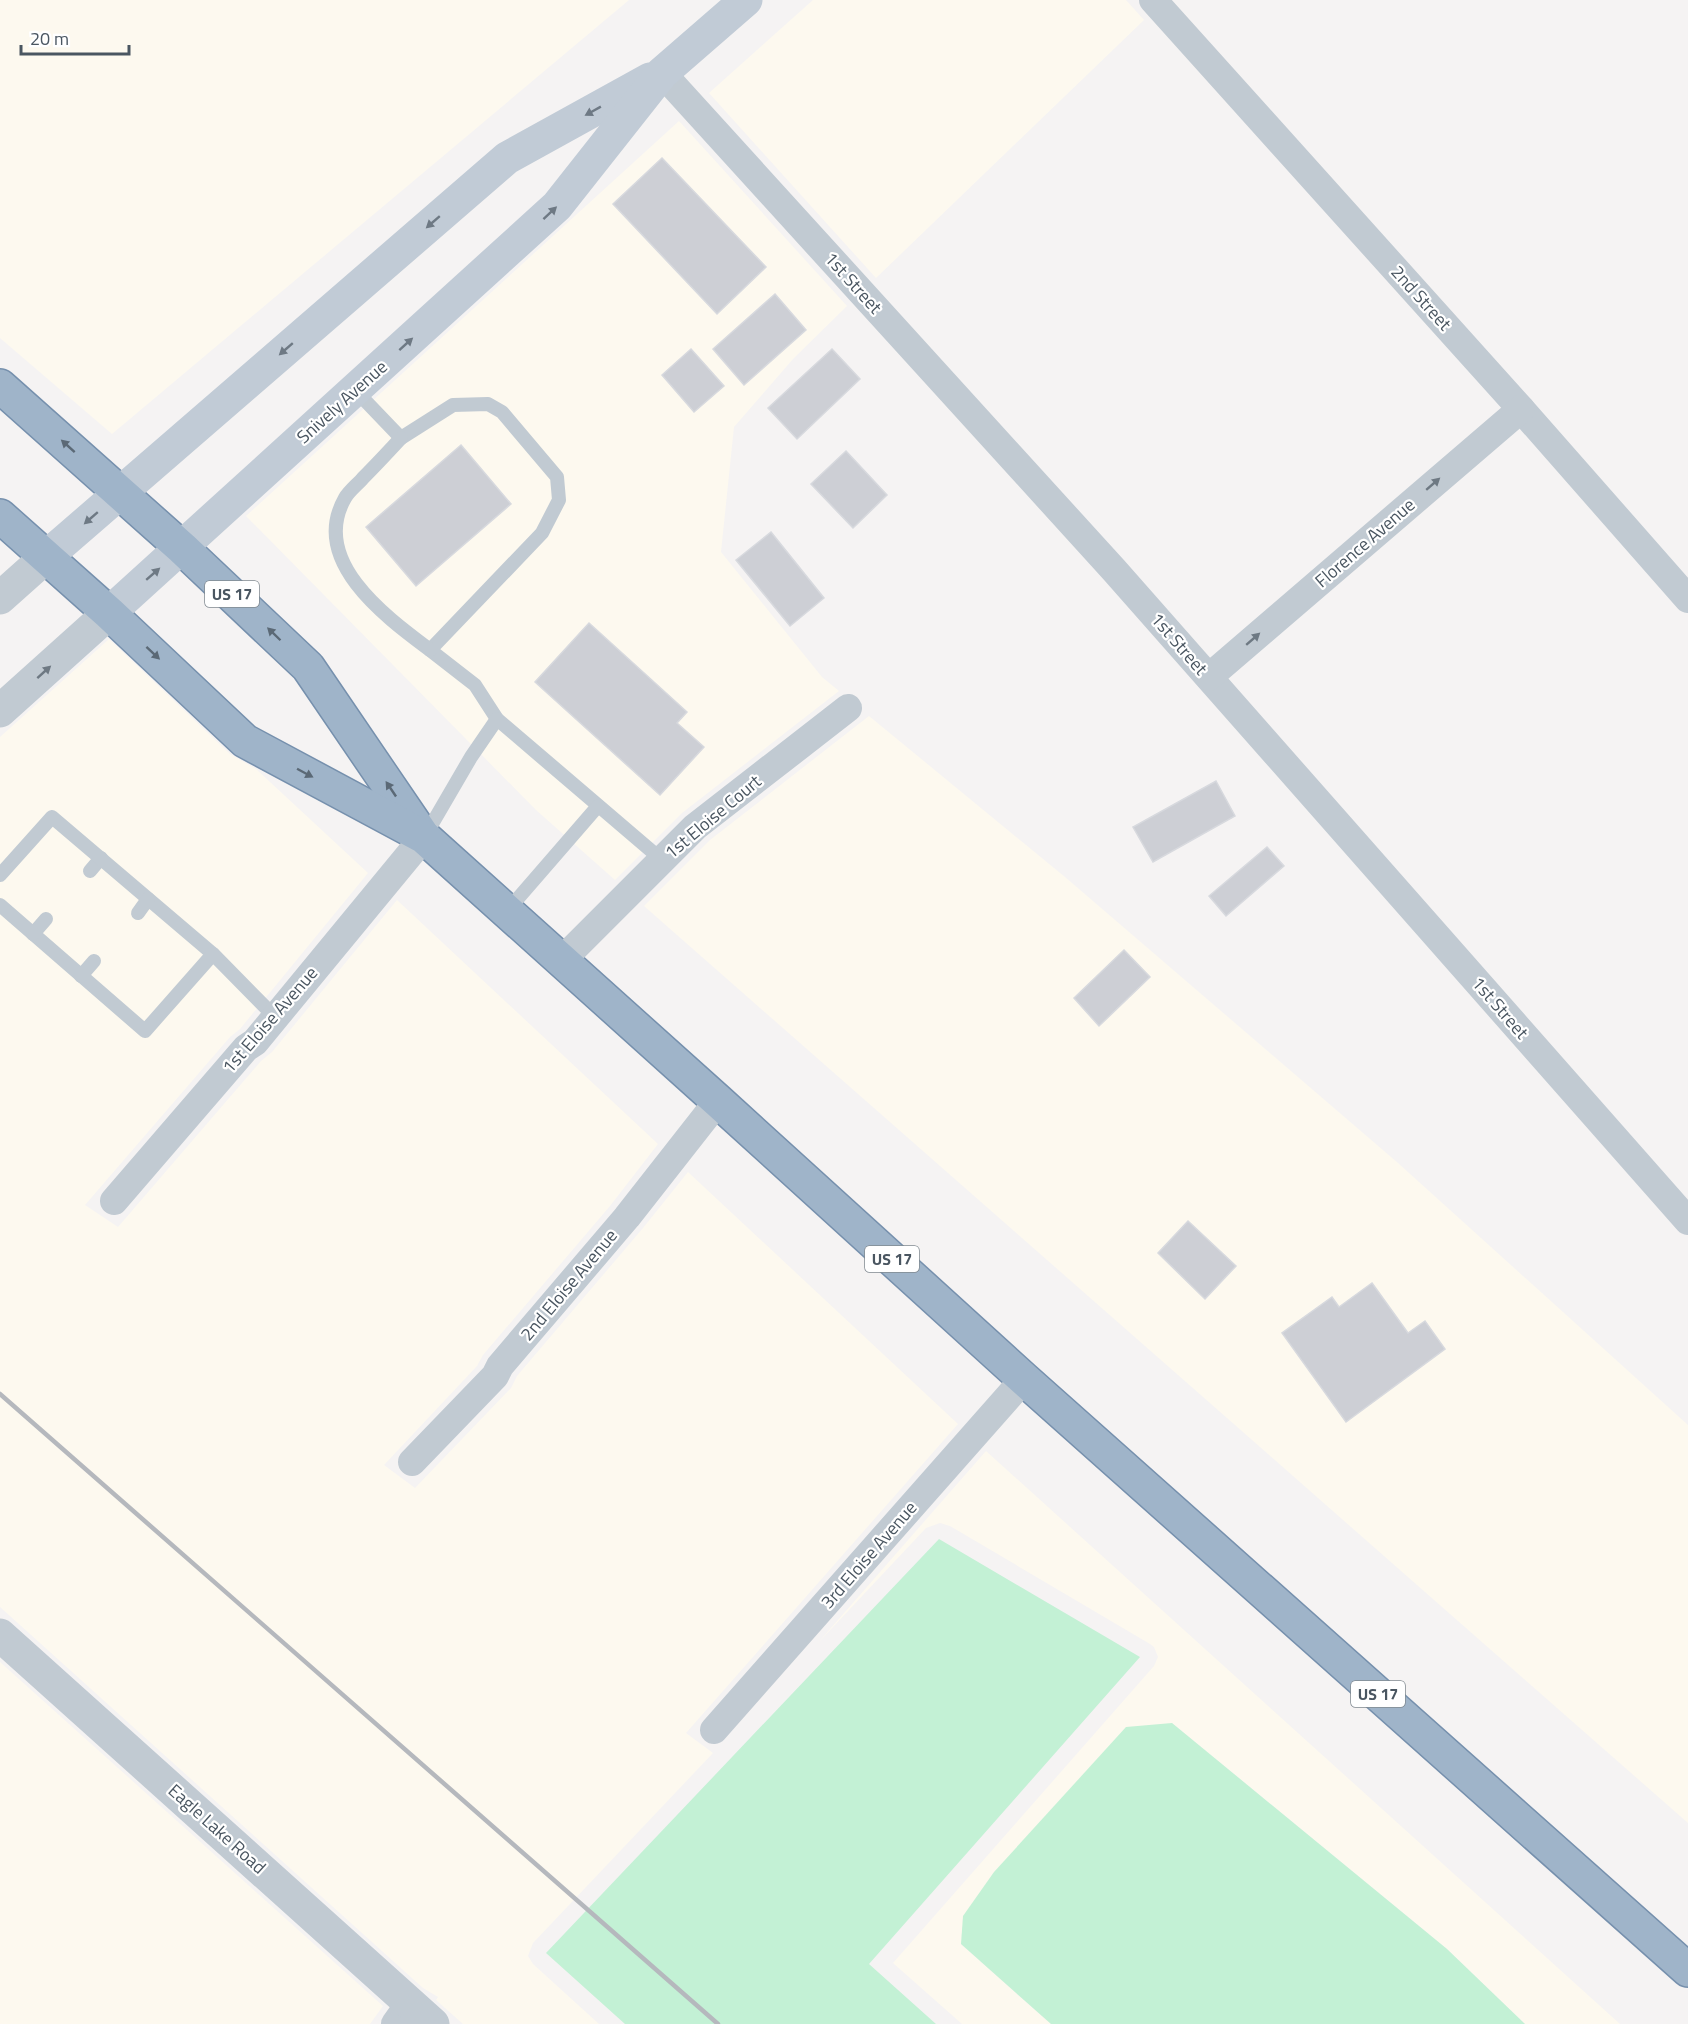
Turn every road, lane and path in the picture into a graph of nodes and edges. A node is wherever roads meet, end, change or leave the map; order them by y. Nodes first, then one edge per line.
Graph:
1 (746, 0) edge
2 (1153, 0) edge
3 (662, 73) junction
4 (0, 386) edge
5 (355, 390) junction
6 (1521, 408) junction
7 (401, 438) junction
8 (121, 493) junction
9 (0, 516) edge
10 (182, 548) junction
11 (46, 557) junction
12 (0, 598) edge
13 (1688, 599) edge
14 (109, 613) junction
15 (430, 650) junction
16 (1209, 677) junction
17 (848, 708) dead end
18 (0, 711) edge
19 (497, 719) junction
20 (598, 806) junction
21 (424, 837) junction
22 (101, 858) junction
23 (662, 860) junction
24 (90, 871) dead end
25 (0, 875) edge
26 (148, 899) junction
27 (0, 905) edge
28 (507, 911) junction
29 (138, 912) dead end
30 (46, 920) dead end
31 (33, 934) junction
32 (213, 954) junction
33 (562, 960) junction
34 (93, 961) dead end
35 (81, 976) junction
36 (275, 1017) junction
37 (718, 1101) junction
38 (114, 1201) dead end
39 (1688, 1221) edge
40 (1024, 1379) junction
41 (412, 1462) dead end
42 (0, 1635) edge
43 (714, 1730) dead end
44 (1688, 1970) edge
45 (413, 2017) edge

1 - 3 main road, Snively Avenue
2 - 6 street, 2nd Street
5 -> 3 main road, Snively Avenue
3 -> 8 main road, Snively Avenue
3 - 16 street, 1st Street
8 -> 4 highway, US 17
5 - 7 lane
5 - 10 main road, Snively Avenue
6 - 13 street, 2nd Street
16 -> 6 street, Florence Avenue
7 - 15 lane
7 - 15 lane
8 - 10 highway, US 17
8 -> 11 main road, Snively Avenue
9 - 11 highway, US 17
14 -> 10 main road, Snively Avenue
21 -> 10 highway, US 17
11 - 12 street, Snively Avenue
11 - 14 highway, US 17
18 -> 14 street, Snively Avenue
14 -> 21 highway, US 17
15 - 19 lane
16 - 39 street, 1st Street
17 - 23 street, 1st Eloise Court
19 - 20 lane
19 - 21 lane
20 - 23 lane
20 - 28 lane
21 - 28 highway, US 17
21 - 36 street, 1st Eloise Avenue
22 - 24 lane
22 - 25 lane
22 - 26 lane
23 - 33 street, 1st Eloise Court
26 - 29 lane
26 - 32 lane
27 - 31 lane
28 - 33 highway, US 17
30 - 31 lane
31 - 35 lane
32 - 35 lane
32 - 36 lane
33 - 37 highway, US 17
34 - 35 lane
36 - 38 street, 1st Eloise Avenue
37 - 40 highway, US 17
37 - 41 street, 2nd Eloise Avenue
40 - 43 street, 3rd Eloise Avenue
40 - 44 highway, US 17
42 - 45 street, Eagle Lake Road

